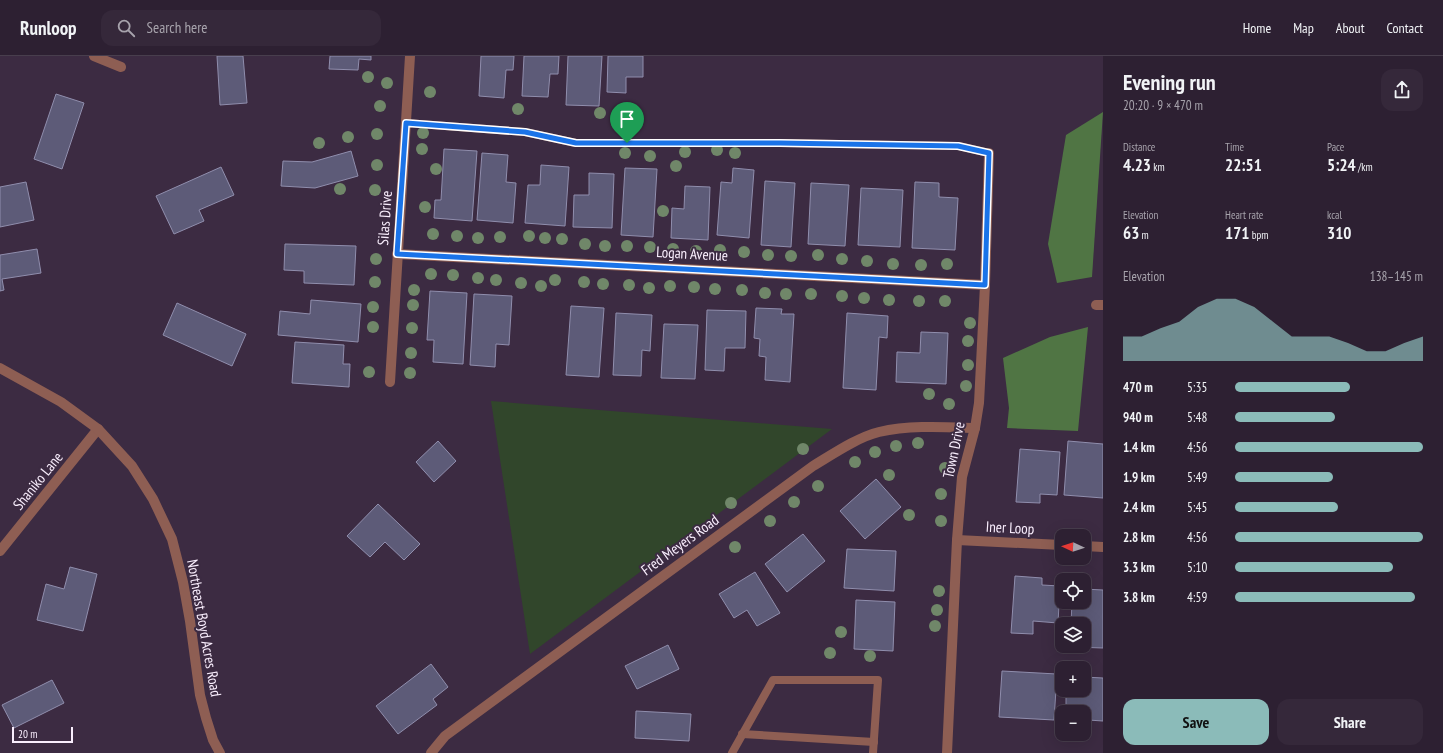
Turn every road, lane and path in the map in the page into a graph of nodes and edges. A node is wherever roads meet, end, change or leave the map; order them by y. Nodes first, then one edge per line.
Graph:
1 (94, 56) edge
2 (410, 56) edge
3 (122, 66) dead end
4 (406, 123) junction
5 (989, 153) joint
6 (397, 254) junction
7 (985, 285) junction
8 (0, 368) edge
9 (390, 382) dead end
10 (974, 428) junction
11 (98, 429) junction
12 (957, 540) junction
13 (1055, 545) edge
14 (1091, 546) edge
15 (1103, 547) edge
16 (0, 552) edge
17 (742, 734) junction
18 (874, 742) junction
19 (220, 753) edge
20 (431, 753) edge
21 (732, 753) edge
22 (873, 753) edge
23 (946, 753) edge

1 - 3 street
2 - 4 street, Silas Drive
4 - 5 lane
4 - 6 street, Silas Drive
5 - 7 street, Town Drive
6 - 7 street, Logan Avenue
6 - 9 street, Silas Drive
7 - 10 street, Town Drive
8 - 11 street, Northeast Boyd Acres Road
10 - 12 street, Town Drive
10 - 20 street, Fred Meyers Road
11 - 16 street, Shaniko Lane
11 - 19 street, Northeast Boyd Acres Road
12 - 13 street, Iner Loop
12 - 23 street, Town Drive
14 - 15 street
17 - 18 lane
17 - 18 lane
17 - 21 lane
18 - 22 lane

